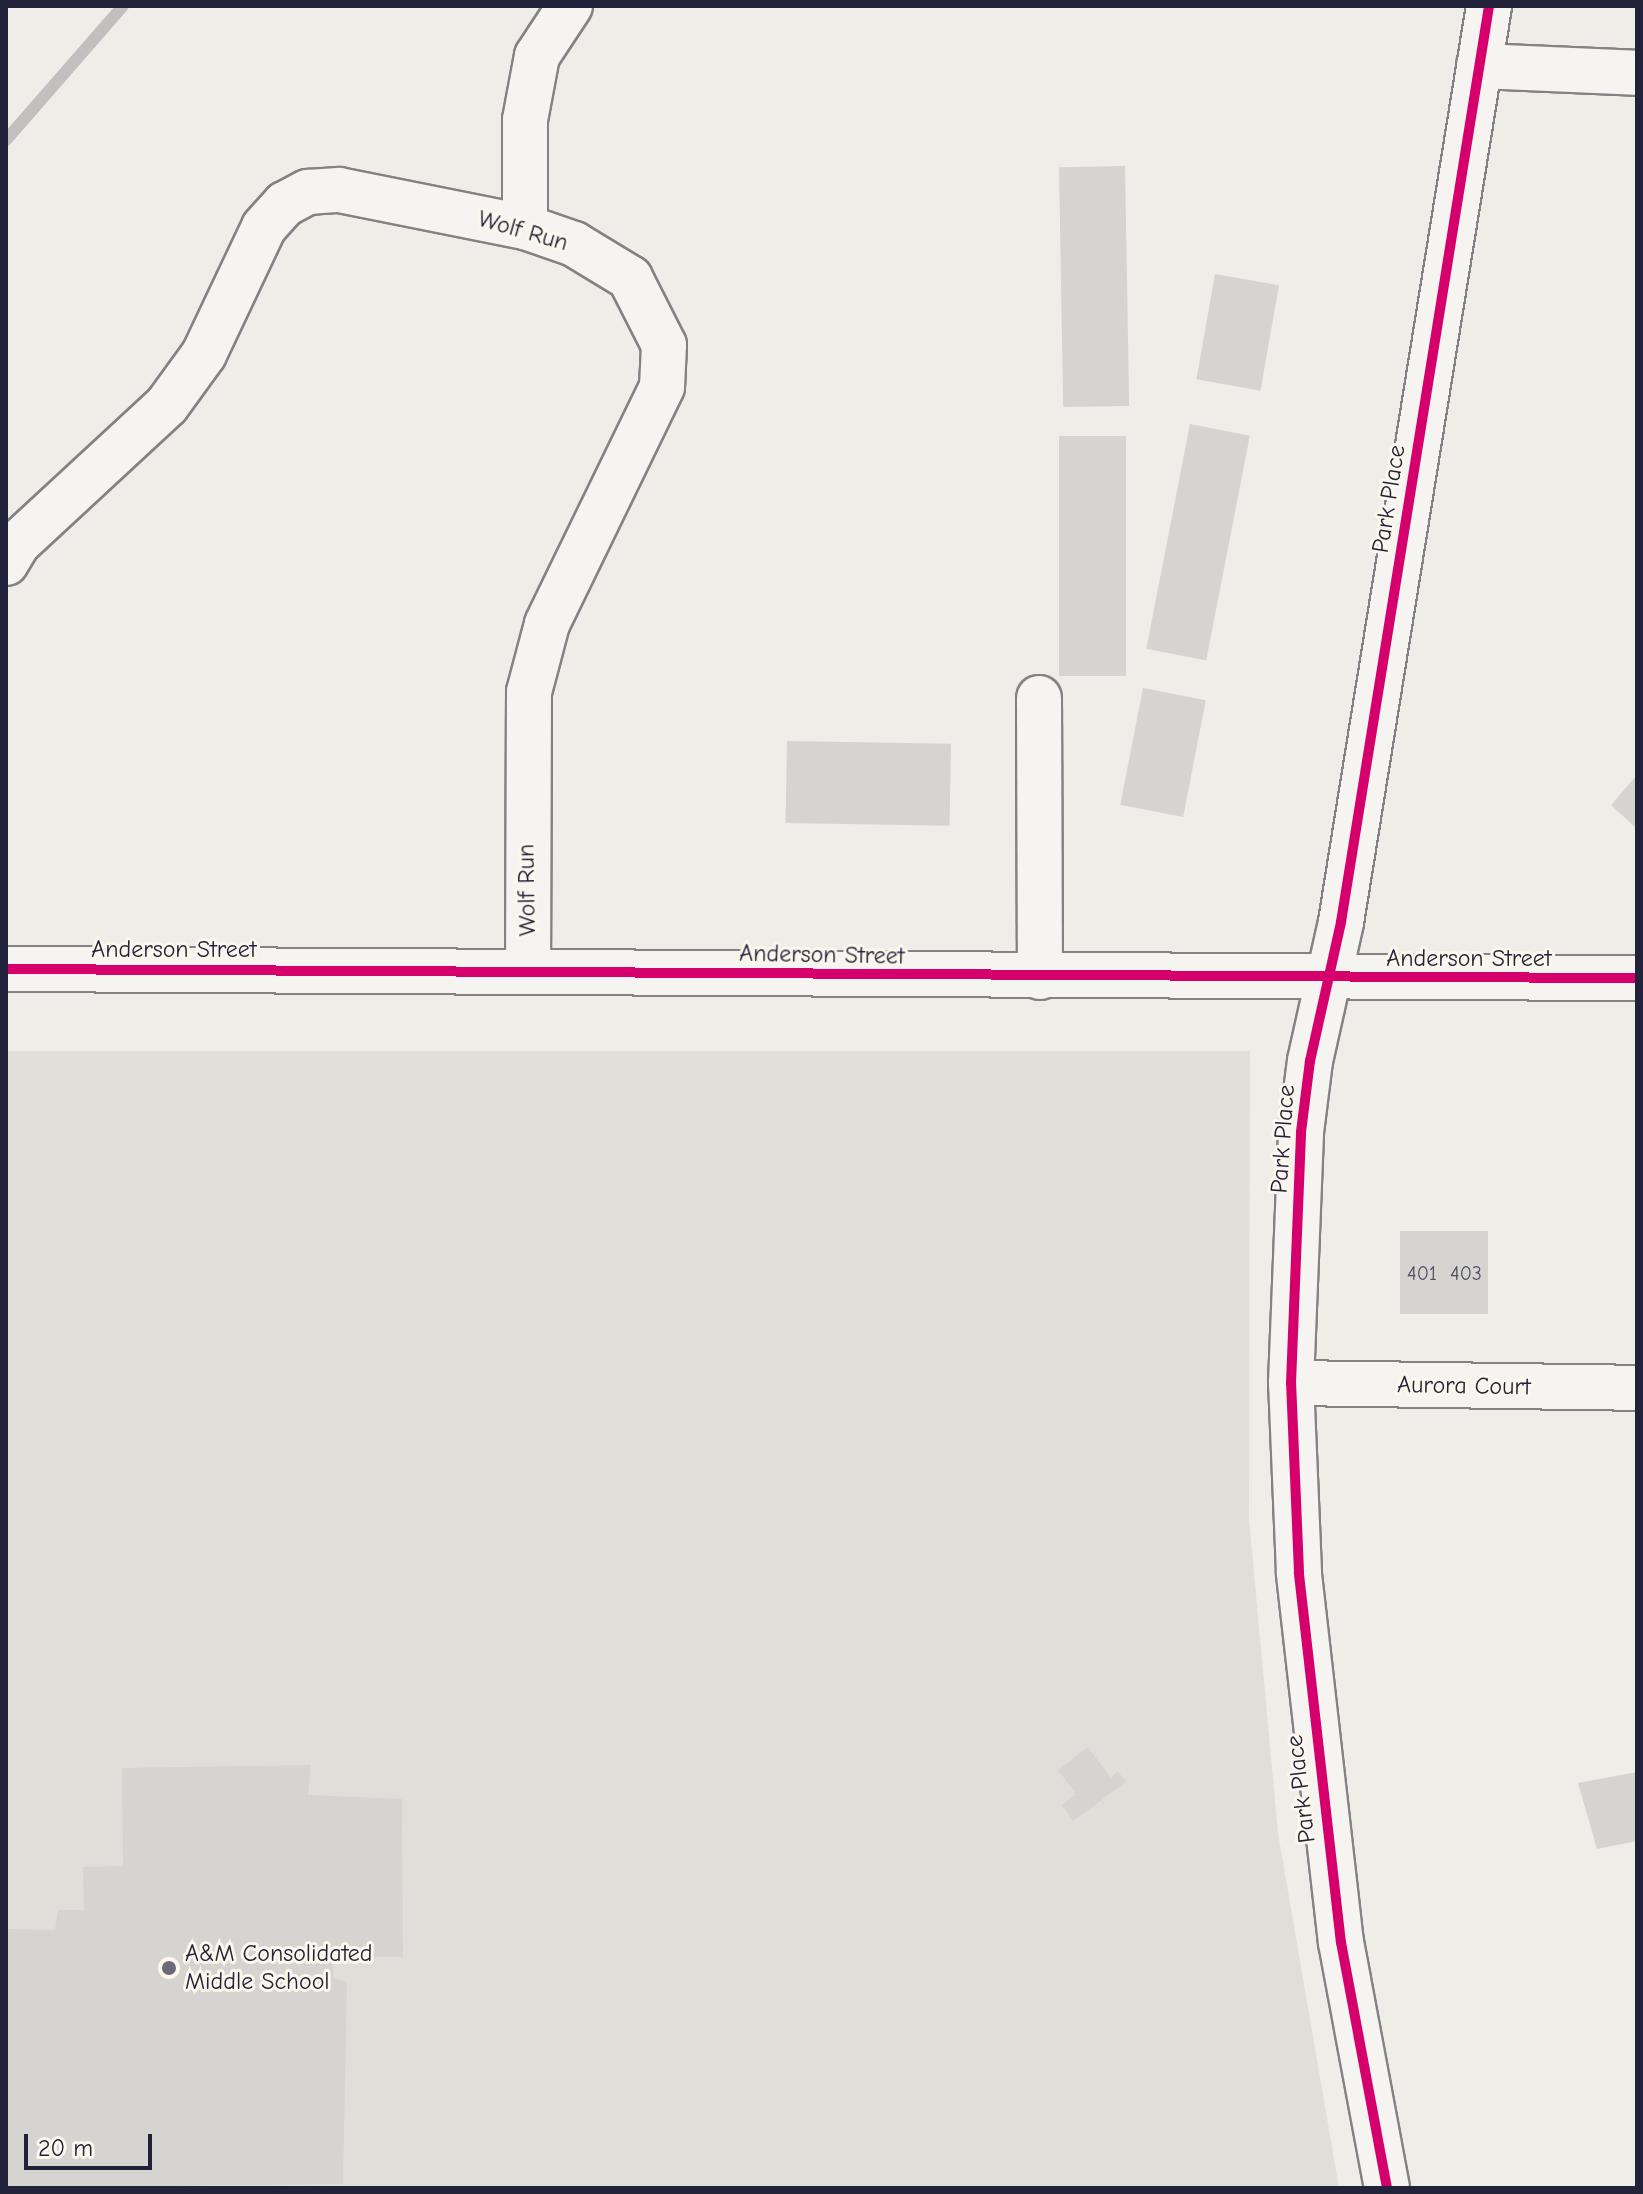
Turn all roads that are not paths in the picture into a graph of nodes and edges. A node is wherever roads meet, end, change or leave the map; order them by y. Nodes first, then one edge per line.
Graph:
1 (570, 6) edge
2 (1489, 6) edge
3 (1479, 66) junction
4 (1637, 73) edge
5 (525, 227) junction
6 (6, 563) edge
7 (1039, 698) dead end
8 (6, 969) edge
9 (528, 972) junction
10 (1040, 977) junction
11 (1637, 978) edge
12 (1331, 980) junction
13 (1291, 1383) junction
14 (1637, 1388) edge
15 (1387, 2188) edge

1 - 5 street
2 - 3 street, Park Place
3 - 4 street
3 - 12 street, Park Place
5 - 6 street, Wolf Run
5 - 9 street, Wolf Run
7 - 10 street
8 - 9 street, Anderson Street
9 - 10 street, Anderson Street
10 - 12 street, Anderson Street
11 - 12 street, Anderson Street
12 - 13 street, Park Place
13 - 14 street, Aurora Court
13 - 15 street, Park Place

